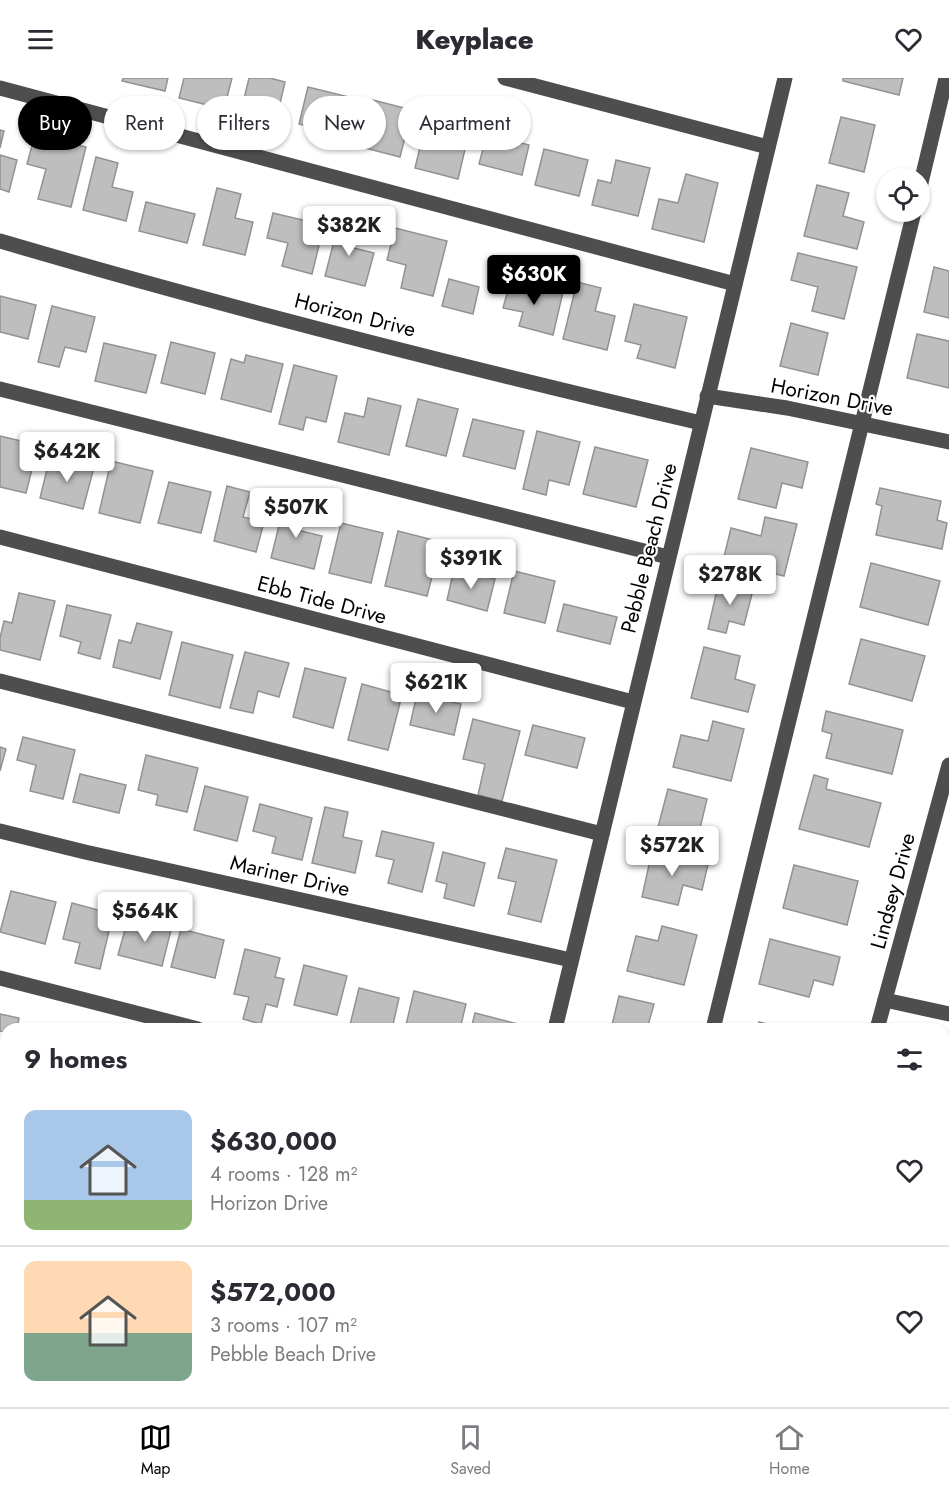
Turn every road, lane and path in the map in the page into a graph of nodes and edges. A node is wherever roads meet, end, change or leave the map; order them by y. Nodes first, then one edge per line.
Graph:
1 (505, 78) edge
2 (785, 78) edge
3 (946, 78) edge
4 (0, 88) edge
5 (768, 147) junction
6 (925, 168) edge
7 (912, 222) edge
8 (0, 241) edge
9 (735, 284) junction
10 (0, 389) edge
11 (707, 396) junction
12 (700, 423) junction
13 (862, 424) junction
14 (949, 442) edge
15 (0, 537) edge
16 (668, 557) junction
17 (0, 681) edge
18 (633, 702) junction
19 (949, 765) edge
20 (0, 831) edge
21 (602, 834) junction
22 (571, 960) junction
23 (0, 978) edge
24 (885, 1000) junction
25 (949, 1014) edge
26 (175, 1023) edge
27 (556, 1023) edge
28 (714, 1023) edge
29 (879, 1023) edge

1 - 5 street
2 - 5 street, Pebble Beach Drive
3 - 6 street
4 - 9 street
5 - 9 street, Pebble Beach Drive
7 - 13 street
8 - 12 street, Horizon Drive
9 - 11 street, Pebble Beach Drive
10 - 16 street
11 - 12 street, Pebble Beach Drive
11 - 13 street, Horizon Drive
12 - 16 street, Pebble Beach Drive
13 - 14 street, Horizon Drive
13 - 28 street
15 - 18 street, Ebb Tide Drive
16 - 18 street, Pebble Beach Drive
17 - 21 street
18 - 21 street, Pebble Beach Drive
19 - 24 street, Lindsey Drive
20 - 22 street, Mariner Drive
21 - 22 street, Pebble Beach Drive
22 - 27 street, Pebble Beach Drive
23 - 26 street
24 - 25 street
24 - 29 street, Lindsey Drive

